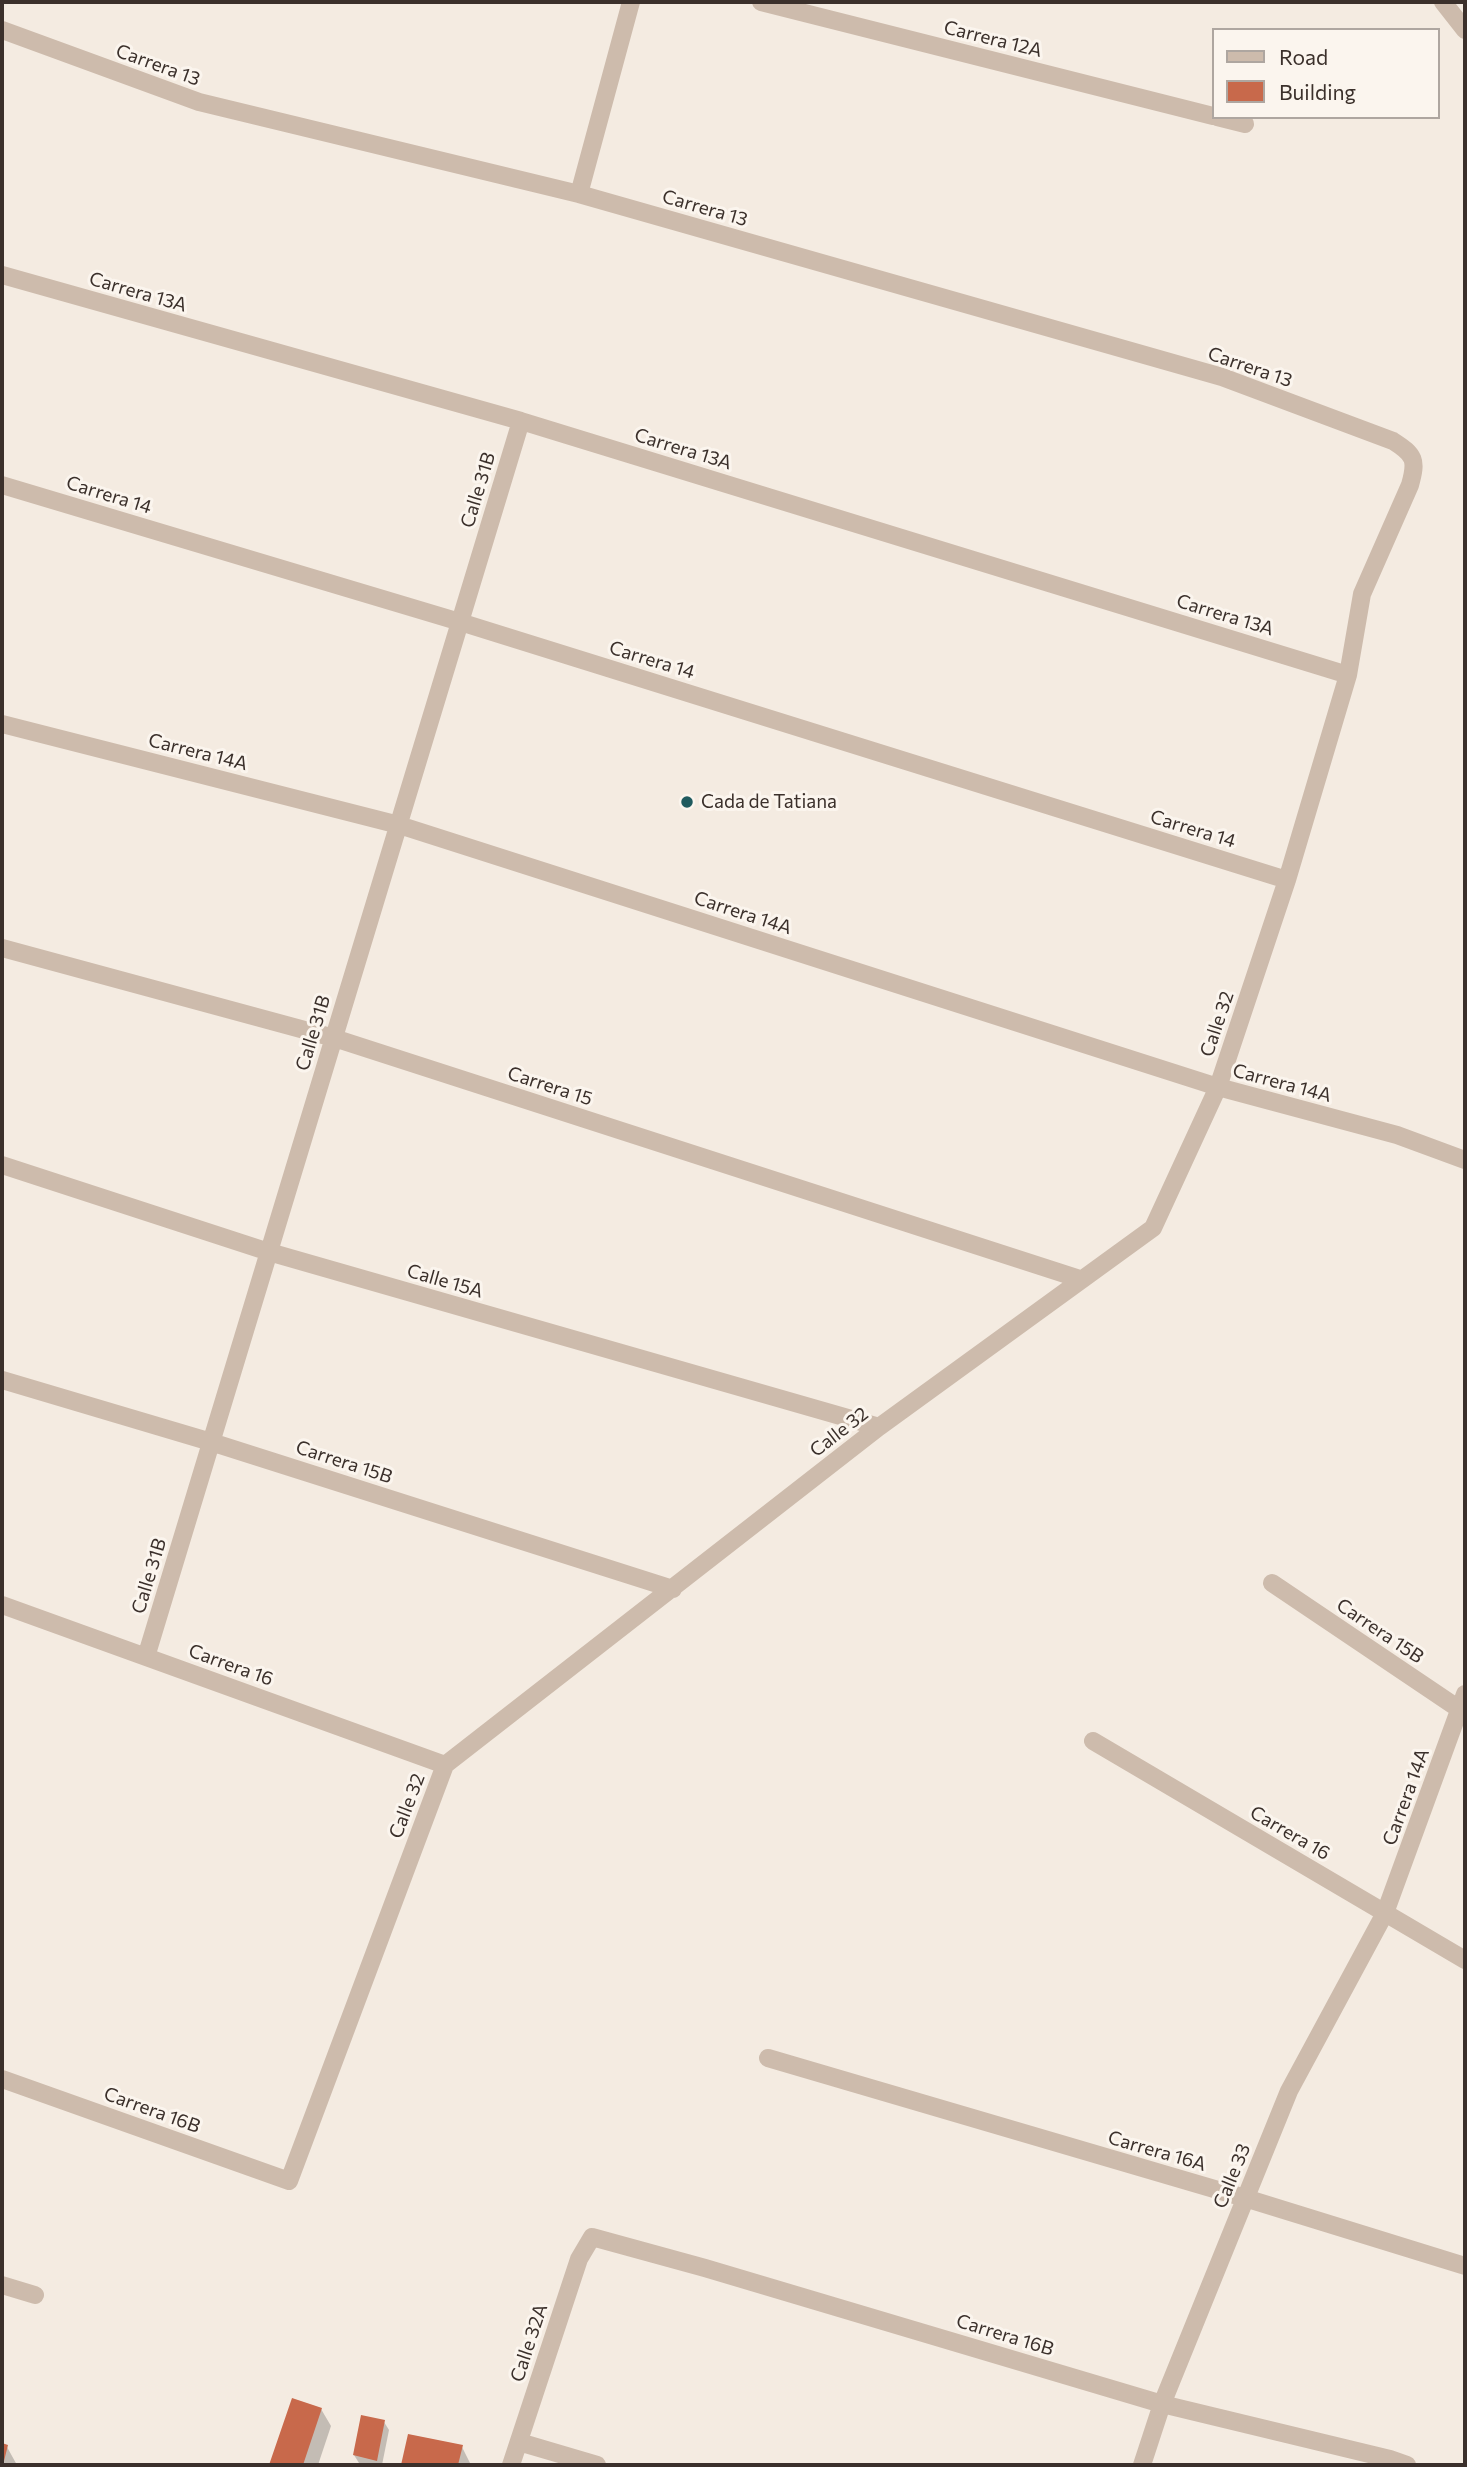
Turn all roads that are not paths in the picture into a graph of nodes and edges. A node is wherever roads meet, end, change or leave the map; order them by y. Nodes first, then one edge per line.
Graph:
1 (631, 2) edge
2 (761, 2) edge
3 (1443, 2) edge
4 (2, 30) edge
5 (1465, 30) edge
6 (1212, 116) edge
7 (1224, 119) edge
8 (1245, 124) dead end
9 (579, 194) junction
10 (2, 275) edge
11 (521, 421) junction
12 (1393, 441) joint
13 (2, 485) edge
14 (460, 622) junction
15 (1348, 675) junction
16 (2, 724) edge
17 (398, 824) junction
18 (1287, 880) junction
19 (2, 948) edge
20 (334, 1038) junction
21 (1218, 1087) junction
22 (1465, 1160) edge
23 (2, 1165) edge
24 (269, 1252) junction
25 (1080, 1279) junction
26 (2, 1380) edge
27 (879, 1427) junction
28 (211, 1442) junction
29 (1272, 1583) dead end
30 (673, 1589) junction
31 (2, 1605) edge
32 (146, 1657) junction
33 (1463, 1706) edge
34 (1093, 1741) dead end
35 (445, 1765) junction
36 (1385, 1913) junction
37 (1465, 1960) edge
38 (768, 2058) dead end
39 (2, 2079) edge
40 (289, 2181) joint
41 (1245, 2198) junction
42 (593, 2237) joint
43 (1465, 2266) edge
44 (2, 2285) edge
45 (35, 2295) dead end
46 (1162, 2404) junction
47 (519, 2442) junction
48 (511, 2465) edge
49 (597, 2465) edge
50 (1142, 2465) edge
51 (1408, 2465) edge

1 - 9 street
2 - 6 street, Carrera 12A
3 - 5 street
4 - 9 street, Carrera 13
7 - 8 street, Carrera 12A
9 - 12 street, Carrera 13
10 - 11 street, Carrera 13A
11 - 14 street, Calle 31B
11 - 15 street, Carrera 13A
12 - 15 street, Calle 32
13 - 14 street, Carrera 14
14 - 17 street, Calle 31B
14 - 18 street, Carrera 14
15 - 18 street, Calle 32
16 - 17 street, Carrera 14A
17 - 20 street, Calle 31B
17 - 21 street, Carrera 14A
18 - 21 street, Calle 32
19 - 20 street, Carrera 15
20 - 24 street, Calle 31B
20 - 25 street, Carrera 15
21 - 22 street, Carrera 14A
21 - 25 street, Calle 32
23 - 24 street, Calle 15A
24 - 27 street, Calle 15A
24 - 28 street, Calle 31B
25 - 27 street, Calle 32
26 - 28 street, Carrera 15B
27 - 30 street, Calle 32
28 - 30 street, Carrera 15B
28 - 32 street, Calle 31B
29 - 33 street, Carrera 15B
30 - 35 street, Calle 32
31 - 32 street, Carrera 16
32 - 35 street, Carrera 16
33 - 36 street, Carrera 14A
34 - 36 street, Carrera 16
35 - 40 street, Calle 32
36 - 37 street, Carrera 16
36 - 41 street, Calle 33
38 - 41 street, Carrera 16A
39 - 40 street, Carrera 16B
41 - 43 street, Carrera 16A
41 - 46 street, Calle 33
42 - 46 street, Carrera 16B
42 - 47 street, Calle 32A
44 - 45 street
46 - 50 street, Calle 33
46 - 51 street, Carrera 16B
47 - 48 street, Calle 32A
47 - 49 street

